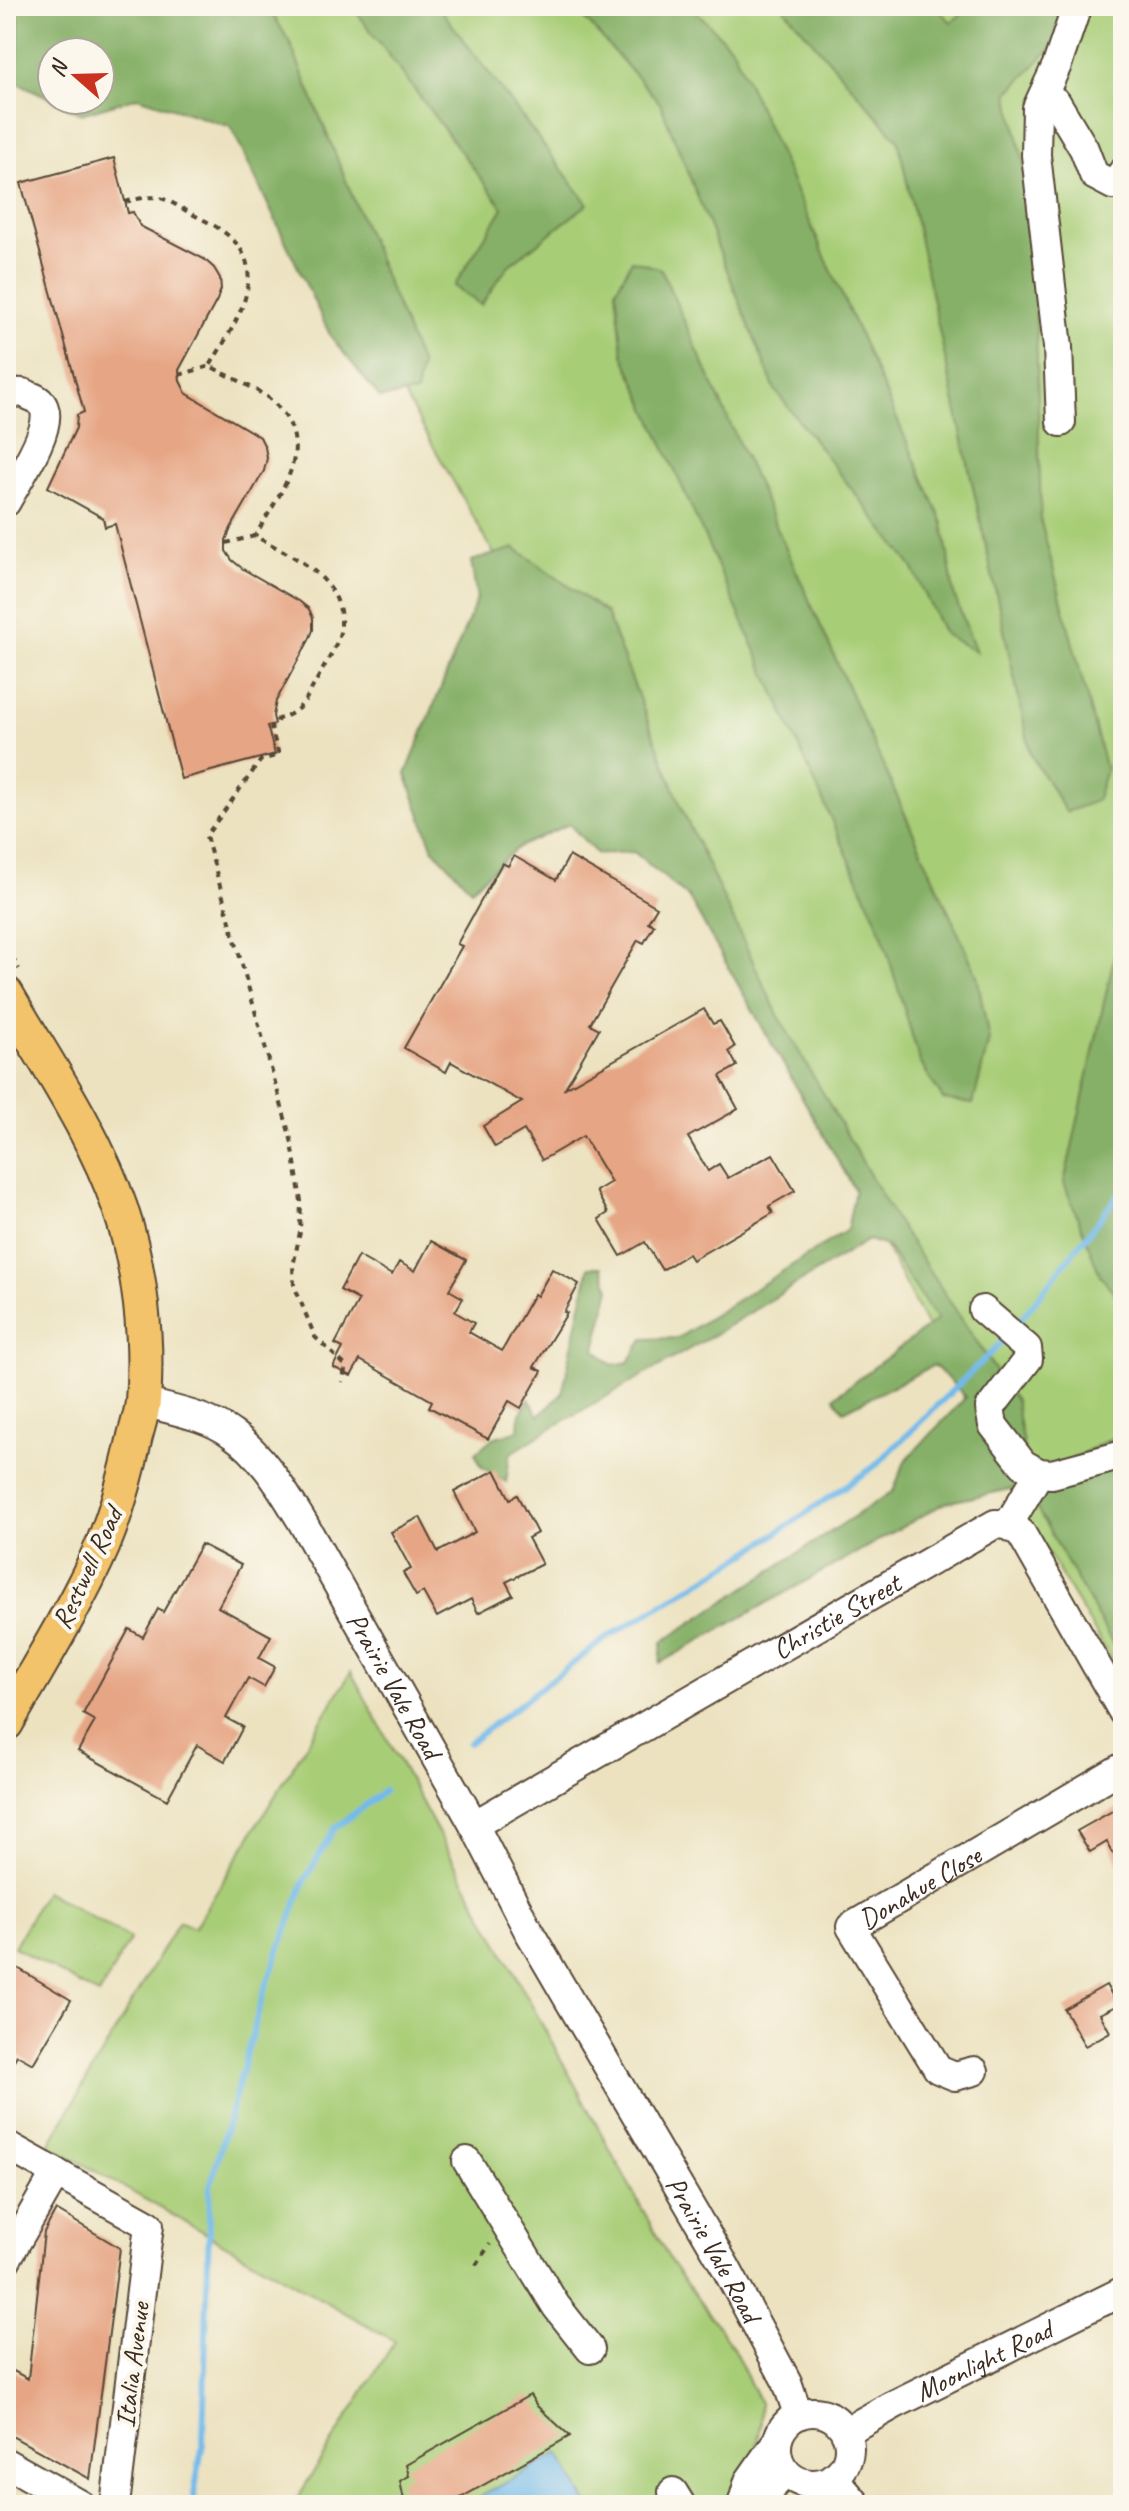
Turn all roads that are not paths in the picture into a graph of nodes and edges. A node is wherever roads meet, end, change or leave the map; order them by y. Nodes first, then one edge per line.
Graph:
1 (1077, 6) edge
2 (1043, 96) junction
3 (1123, 172) edge
4 (6, 396) edge
5 (1061, 422) dead end
6 (6, 502) edge
7 (6, 994) edge
8 (983, 1310) dead end
9 (143, 1402) junction
10 (1123, 1455) edge
11 (1039, 1473) junction
12 (1008, 1525) junction
13 (1123, 1712) edge
14 (6, 1723) edge
15 (1123, 1767) edge
16 (474, 1825) junction
17 (974, 2071) dead end
18 (6, 2145) edge
19 (467, 2161) dead end
20 (56, 2173) junction
21 (6, 2260) edge
22 (1123, 2291) edge
23 (590, 2349) dead end
24 (798, 2414) junction
25 (845, 2432) junction
26 (777, 2441) junction
27 (6, 2463) edge
28 (786, 2472) junction
29 (833, 2477) junction
30 (81, 2505) edge
31 (115, 2505) edge
32 (742, 2505) edge
33 (762, 2505) edge
34 (857, 2505) edge

1 - 2 street
2 - 3 street
2 - 5 street
4 - 6 street
7 - 9 main road
8 - 11 street
9 - 14 main road, Restwell Road
9 - 16 street, Prairie Vale Road
10 - 11 street
11 - 12 street
12 - 13 street
12 - 16 street, Christie Street
15 - 17 street, Donahue Close
16 - 24 street, Prairie Vale Road
18 - 20 street
19 - 23 street
20 - 21 street
20 - 31 street, Italia Avenue
22 - 25 street, Moonlight Road
24 - 25 street
24 - 26 street
25 - 29 street
26 - 28 street
26 - 32 street
27 - 30 street
28 - 29 street
28 - 33 street
29 - 34 street

